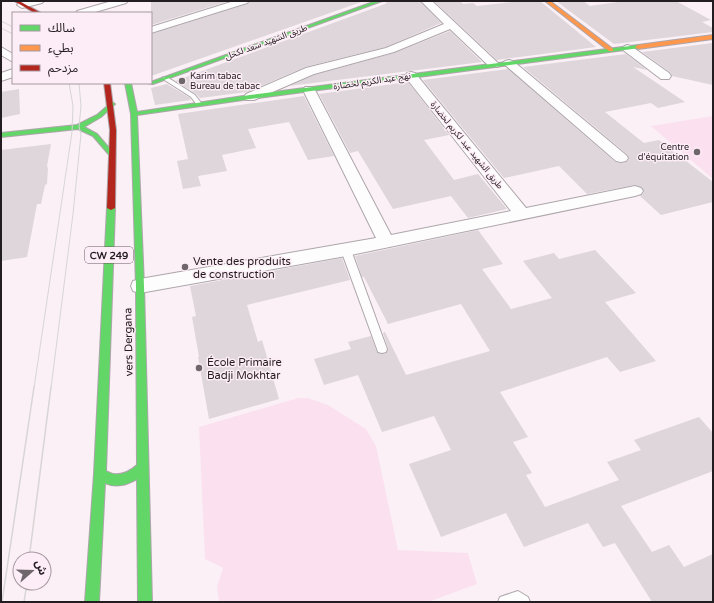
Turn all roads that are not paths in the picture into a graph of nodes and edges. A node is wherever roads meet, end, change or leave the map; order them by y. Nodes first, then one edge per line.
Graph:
1 (38, 1) edge
2 (123, 1) edge
3 (244, 1) edge
4 (380, 1) edge
5 (426, 1) edge
6 (546, 1) edge
7 (19, 3) edge
8 (37, 12) edge
9 (84, 12) edge
10 (452, 24) junction
11 (152, 30) edge
12 (713, 37) edge
13 (627, 48) junction
14 (1, 50) edge
15 (611, 50) junction
16 (12, 58) edge
17 (509, 63) junction
18 (494, 65) junction
19 (12, 73) edge
20 (411, 76) junction
21 (665, 76) dead end
22 (1, 77) edge
23 (165, 78) junction
24 (152, 82) edge
25 (107, 84) edge
26 (139, 85) edge
27 (309, 90) junction
28 (250, 97) junction
29 (112, 104) junction
30 (199, 104) junction
31 (134, 114) junction
32 (79, 127) junction
33 (1, 135) edge
34 (113, 156) junction
35 (621, 158) dead end
36 (635, 191) dead end
37 (522, 214) junction
38 (386, 241) junction
39 (346, 250) junction
40 (140, 286) junction
41 (382, 349) dead end
42 (143, 467) junction
43 (100, 474) junction
44 (92, 602) edge
45 (145, 602) edge
46 (505, 602) edge
47 (523, 602) edge

1 - 7 street
2 - 9 street
3 - 11 street
4 - 23 main road, طريق الشهيد سعد لكحل
5 - 10 street
6 - 15 main road
7 - 8 main road
10 - 18 street
10 - 28 street
12 - 13 main road, نهج عبد الكريم لخضارة
13 - 15 main road, نهج عبد الكريم لخضارة
13 - 21 street
14 - 16 street
15 - 17 main road, نهج عبد الكريم لخضارة
17 - 18 main road, نهج عبد الكريم لخضارة
17 - 35 street
18 - 20 main road, نهج عبد الكريم لخضارة
19 - 22 street
20 - 27 main road, نهج عبد الكريم لخضارة
20 - 37 street, طريق الشهيد عبد لكريم لخضارة
23 - 24 main road, طريق الشهيد سعد لكحل
23 - 30 lane
25 - 29 main road, CW 249
26 - 31 main road, vers Dergana
27 - 28 main road, نهج عبد الكريم لخضارة
27 - 38 street
28 - 30 main road, نهج عبد الكريم لخضارة
29 - 32 main road
29 - 34 main road, CW 249
30 - 31 main road, نهج عبد الكريم لخضارة
31 - 40 main road, vers Dergana
32 - 33 main road
32 - 34 main road
34 - 43 main road, CW 249
36 - 37 street
37 - 38 street
38 - 39 street
39 - 40 street
39 - 41 lane
40 - 42 main road, vers Dergana
42 - 43 main road
42 - 45 main road, vers Dergana
43 - 44 main road, CW 249
46 - 47 lane

